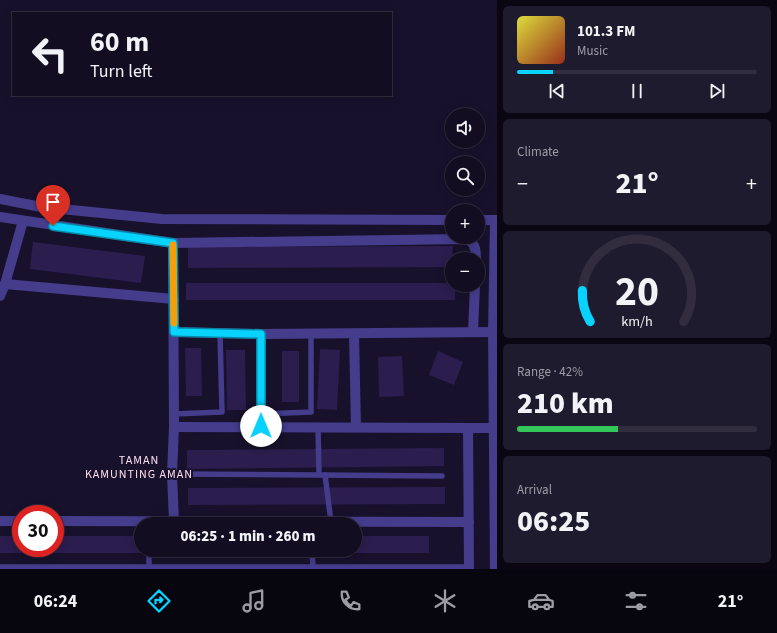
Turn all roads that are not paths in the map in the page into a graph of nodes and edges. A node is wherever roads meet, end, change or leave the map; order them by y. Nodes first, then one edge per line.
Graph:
1 (0, 199) edge
2 (0, 217) edge
3 (445, 220) edge
4 (485, 220) edge
5 (496, 220) edge
6 (23, 221) junction
7 (173, 243) junction
8 (476, 252) edge
9 (5, 284) junction
10 (475, 292) edge
11 (0, 296) edge
12 (174, 299) junction
13 (174, 332) junction
14 (474, 332) junction
15 (493, 332) junction
16 (220, 333) junction
17 (261, 334) junction
18 (311, 334) junction
19 (354, 334) junction
20 (174, 414) junction
21 (261, 414) junction
22 (261, 426) junction
23 (318, 426) junction
24 (174, 427) junction
25 (356, 427) junction
26 (468, 428) junction
27 (494, 428) junction
28 (172, 474) junction
29 (322, 475) junction
30 (442, 476) dead end
31 (496, 500) edge
32 (174, 517) edge
33 (330, 517) edge
34 (0, 521) edge
35 (12, 521) edge
36 (64, 522) edge
37 (362, 522) edge
38 (469, 522) junction
39 (134, 523) edge
40 (496, 531) edge
41 (496, 542) edge
42 (149, 557) edge
43 (312, 557) edge
44 (0, 567) edge
45 (149, 567) junction
46 (313, 567) junction
47 (139, 568) edge
48 (301, 568) edge
49 (469, 568) edge
50 (495, 569) edge

1 - 3 street
2 - 6 street
4 - 5 street
5 - 15 street
6 - 7 street
6 - 9 street
7 - 8 street
7 - 12 street
9 - 11 street
9 - 12 street
10 - 14 street
12 - 13 street
13 - 16 street
13 - 20 street
14 - 15 street
14 - 19 street
15 - 27 street
16 - 17 street
16 - 20 lane
17 - 18 street
17 - 21 street
18 - 19 street
18 - 21 lane
19 - 25 street
20 - 24 street
21 - 22 street
22 - 23 street
22 - 24 street
23 - 25 street
23 - 29 lane
24 - 28 street
25 - 26 street
26 - 27 street
26 - 38 street
27 - 31 street
28 - 29 lane
28 - 32 street
29 - 30 lane
29 - 33 lane
31 - 40 street
34 - 35 street
36 - 39 street
37 - 38 street
38 - 49 street
40 - 41 street
41 - 50 street
42 - 45 lane
43 - 46 lane
44 - 47 lane
45 - 47 lane
45 - 48 lane
46 - 48 lane
46 - 49 lane

